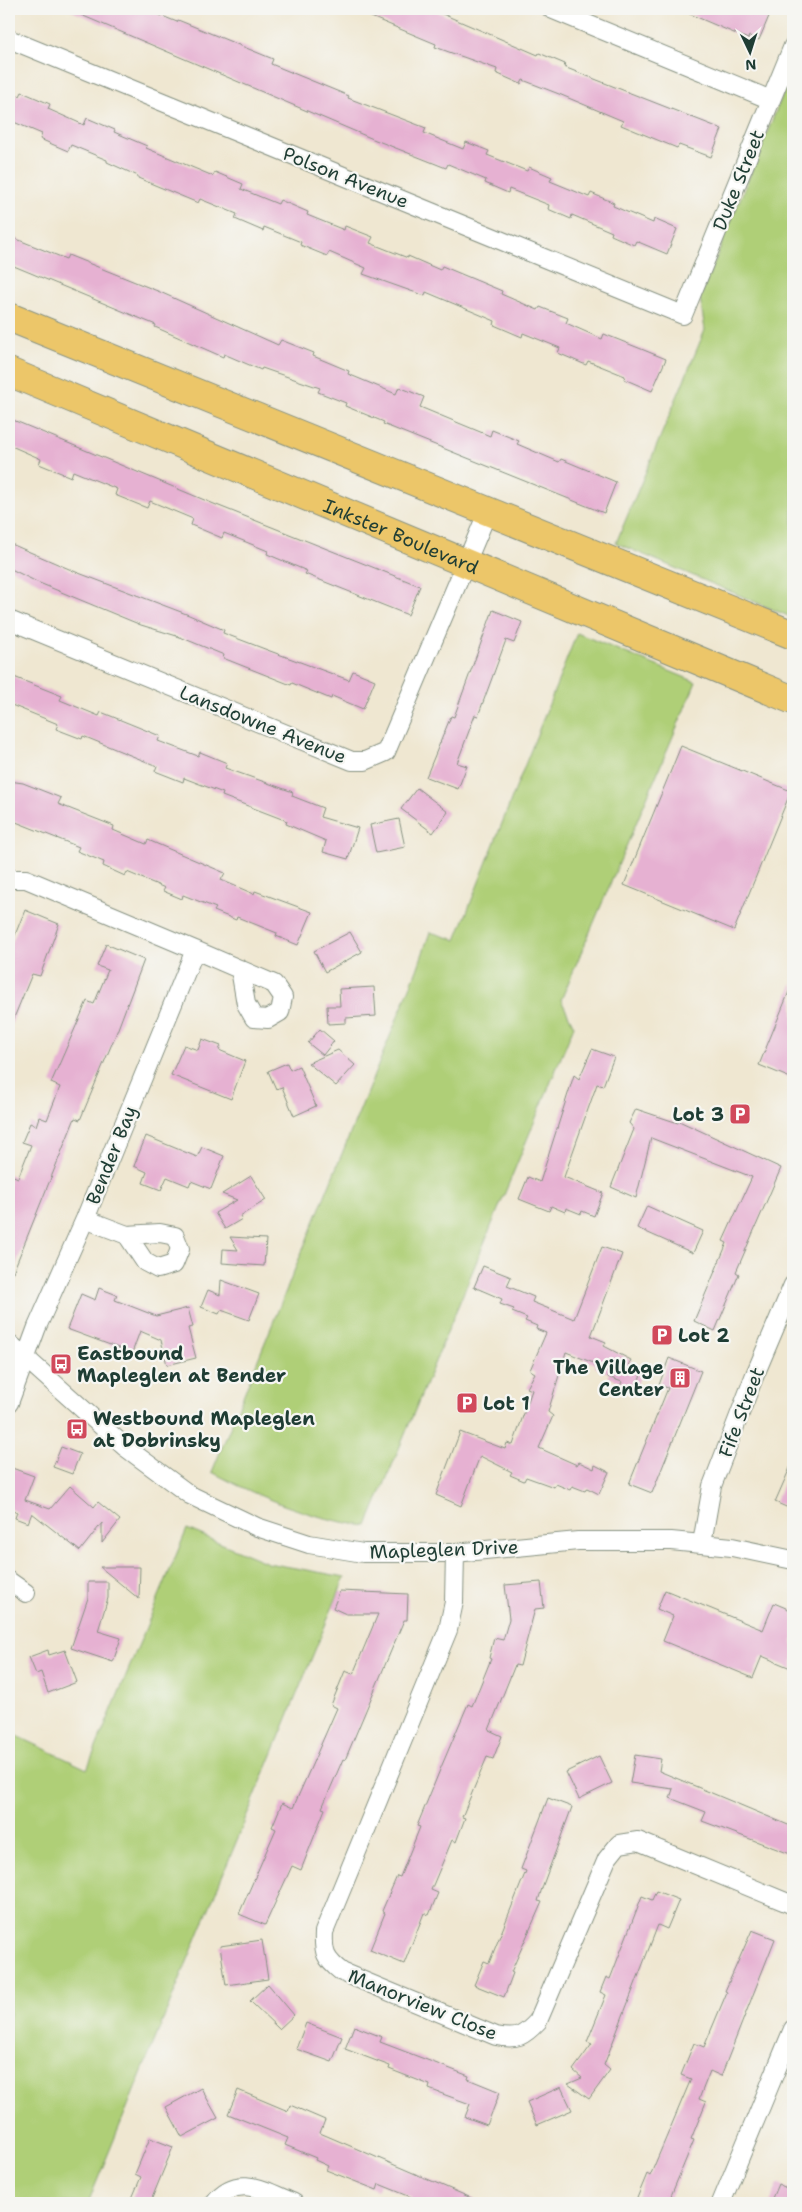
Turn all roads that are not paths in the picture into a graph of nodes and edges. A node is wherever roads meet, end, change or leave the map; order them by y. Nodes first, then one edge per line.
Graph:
1 (551, 9) edge
2 (9, 39) edge
3 (793, 46) edge
4 (771, 100) junction
5 (683, 315) joint
6 (9, 317) edge
7 (9, 372) edge
8 (488, 511) junction
9 (466, 562) junction
10 (9, 620) edge
11 (793, 635) edge
12 (793, 700) edge
13 (9, 879) edge
14 (195, 950) junction
15 (240, 970) dead end
16 (85, 1219) junction
17 (127, 1235) dead end
18 (793, 1285) edge
19 (9, 1343) edge
20 (26, 1359) junction
21 (9, 1403) edge
22 (702, 1543) junction
23 (455, 1553) junction
24 (793, 1560) edge
25 (9, 1581) edge
26 (26, 1593) dead end
27 (793, 1905) edge
28 (793, 2029) edge
29 (214, 2203) edge
30 (294, 2203) edge
31 (721, 2203) edge

1 - 4 street
2 - 5 street, Polson Avenue
3 - 4 street, Duke Street
4 - 5 street, Duke Street
6 - 8 main road
7 - 9 main road, Inkster Boulevard
8 - 9 street, Lansdowne Avenue
8 - 11 main road
9 - 10 street, Lansdowne Avenue
9 - 12 main road, Inkster Boulevard
13 - 14 street
14 - 15 street
14 - 16 street, Bender Bay
16 - 17 street
16 - 20 street, Bender Bay
18 - 22 street, Fife Street
19 - 20 street, Mapleglen Drive
20 - 21 street, Bender Bay
20 - 23 street, Mapleglen Drive
22 - 23 street, Mapleglen Drive
22 - 24 street, Mapleglen Drive
23 - 27 street, Manorview Close
25 - 26 street
28 - 31 street
29 - 30 street

